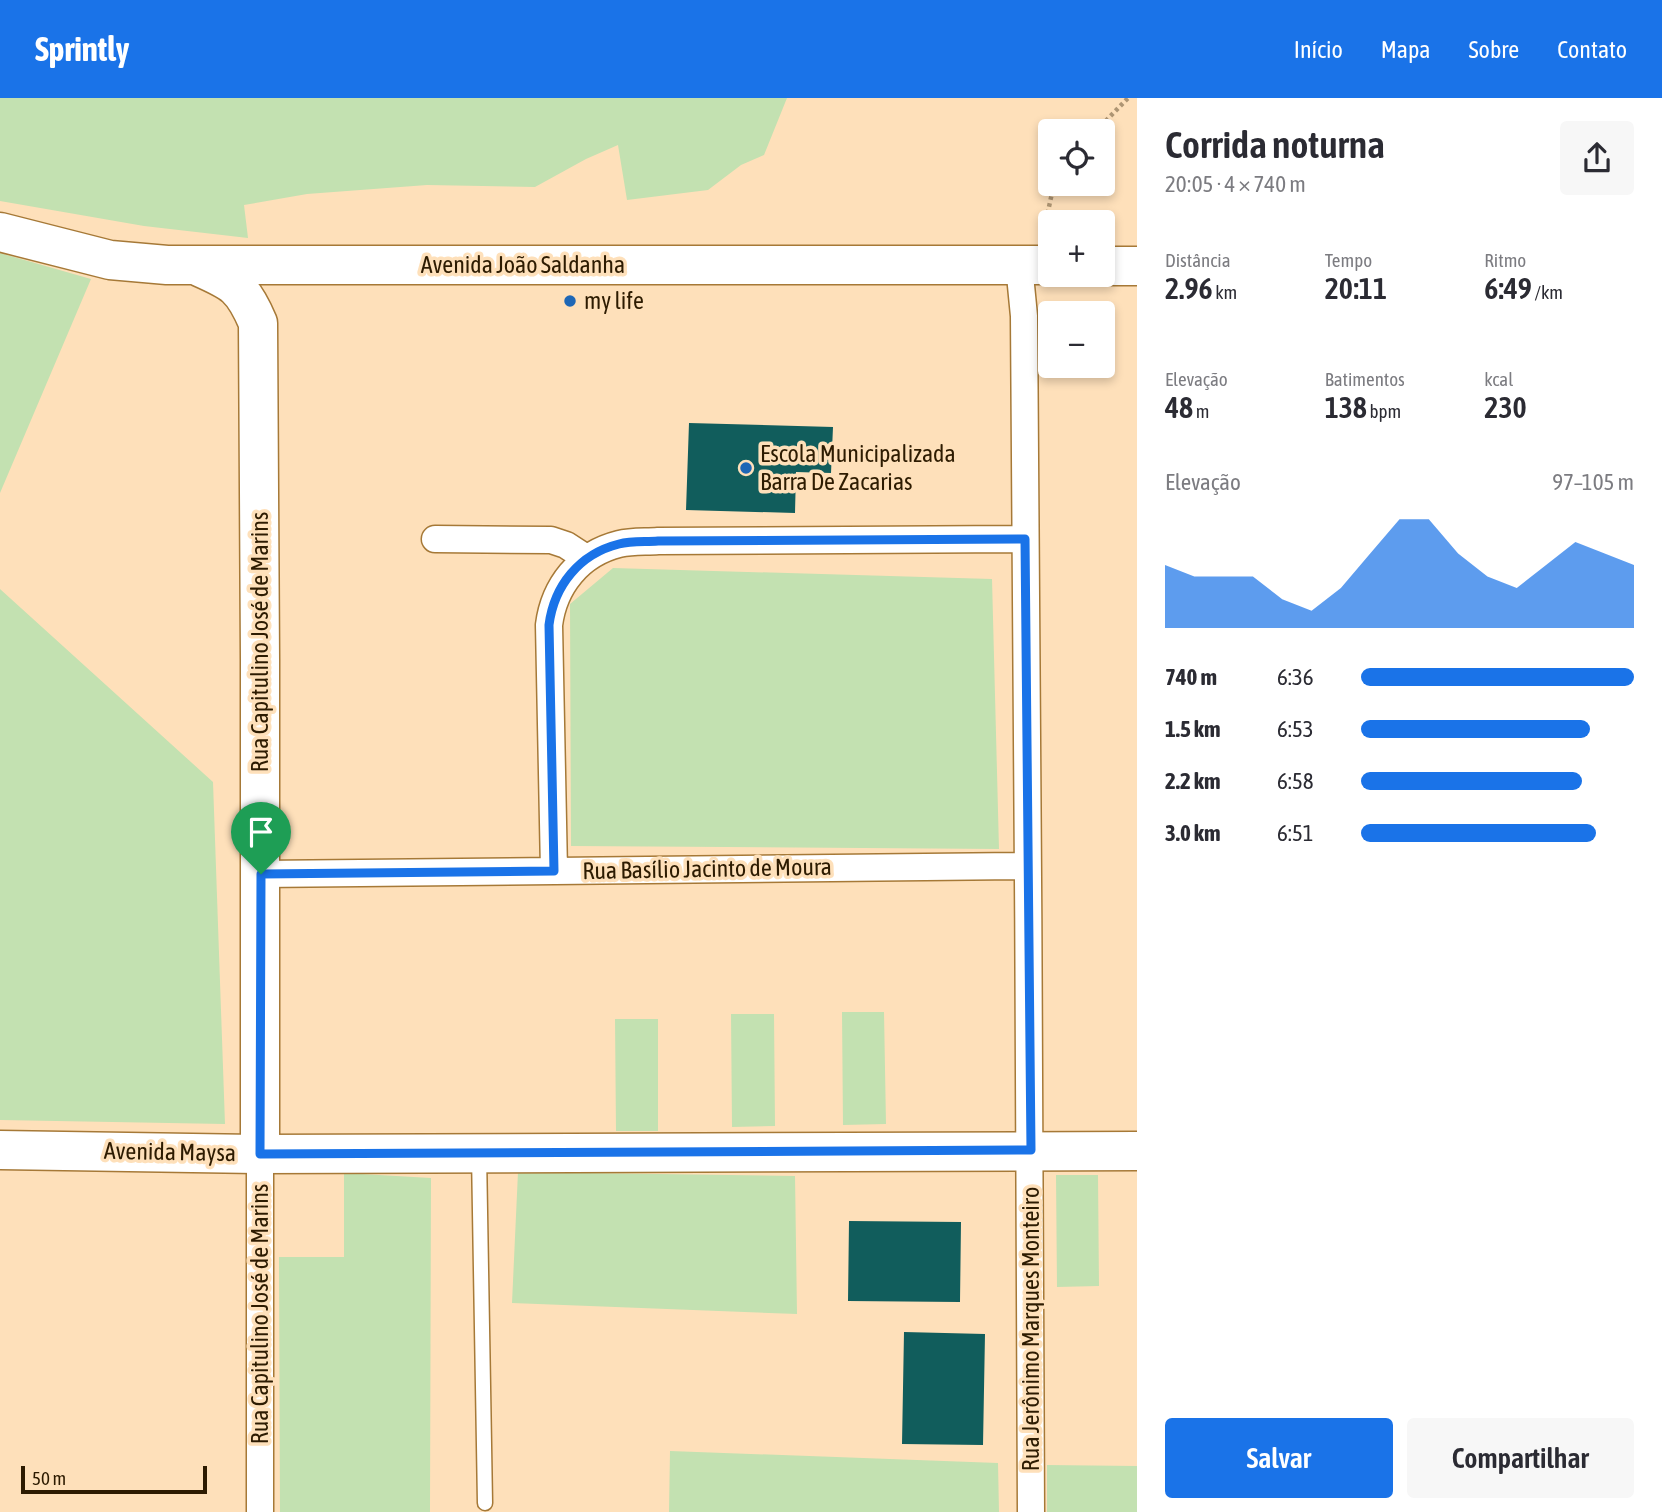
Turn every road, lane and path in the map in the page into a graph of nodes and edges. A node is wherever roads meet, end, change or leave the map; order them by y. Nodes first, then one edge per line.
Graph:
1 (1128, 98) edge
2 (1108, 119) edge
3 (1051, 196) edge
4 (0, 232) edge
5 (295, 265) junction
6 (1035, 265) edge
7 (196, 266) junction
8 (1115, 266) edge
9 (1137, 266) edge
10 (258, 323) junction
11 (435, 539) dead end
12 (1025, 539) junction
13 (586, 558) junction
14 (1026, 866) junction
15 (554, 871) junction
16 (261, 874) junction
17 (0, 1150) edge
18 (1031, 1150) junction
19 (1137, 1151) edge
20 (479, 1152) junction
21 (260, 1154) junction
22 (485, 1503) dead end
23 (260, 1512) edge
24 (1031, 1512) edge

1 - 2 path
3 - 6 path
4 - 7 main road, Avenida João Saldanha
5 - 6 main road, Avenida João Saldanha
5 - 7 main road, Avenida João Saldanha
5 - 10 main road
6 - 12 street, Rua Jerônimo Marques Monteiro
7 - 10 main road, Rua Capitulino José de Marins
8 - 9 main road
10 - 16 main road, Rua Capitulino José de Marins
11 - 13 street
12 - 13 street
12 - 14 street, Rua Jerônimo Marques Monteiro
13 - 15 street
14 - 15 street, Rua Basílio Jacinto de Moura
14 - 18 street, Rua Jerônimo Marques Monteiro
15 - 16 street, Rua Basílio Jacinto de Moura
16 - 21 main road, Rua Capitulino José de Marins
17 - 21 main road, Avenida Maysa
18 - 19 main road, Avenida Maysa
18 - 20 main road, Avenida Maysa
18 - 24 street, Rua Jerônimo Marques Monteiro
20 - 21 main road, Avenida Maysa
20 - 22 lane
21 - 23 street, Rua Capitulino José de Marins

